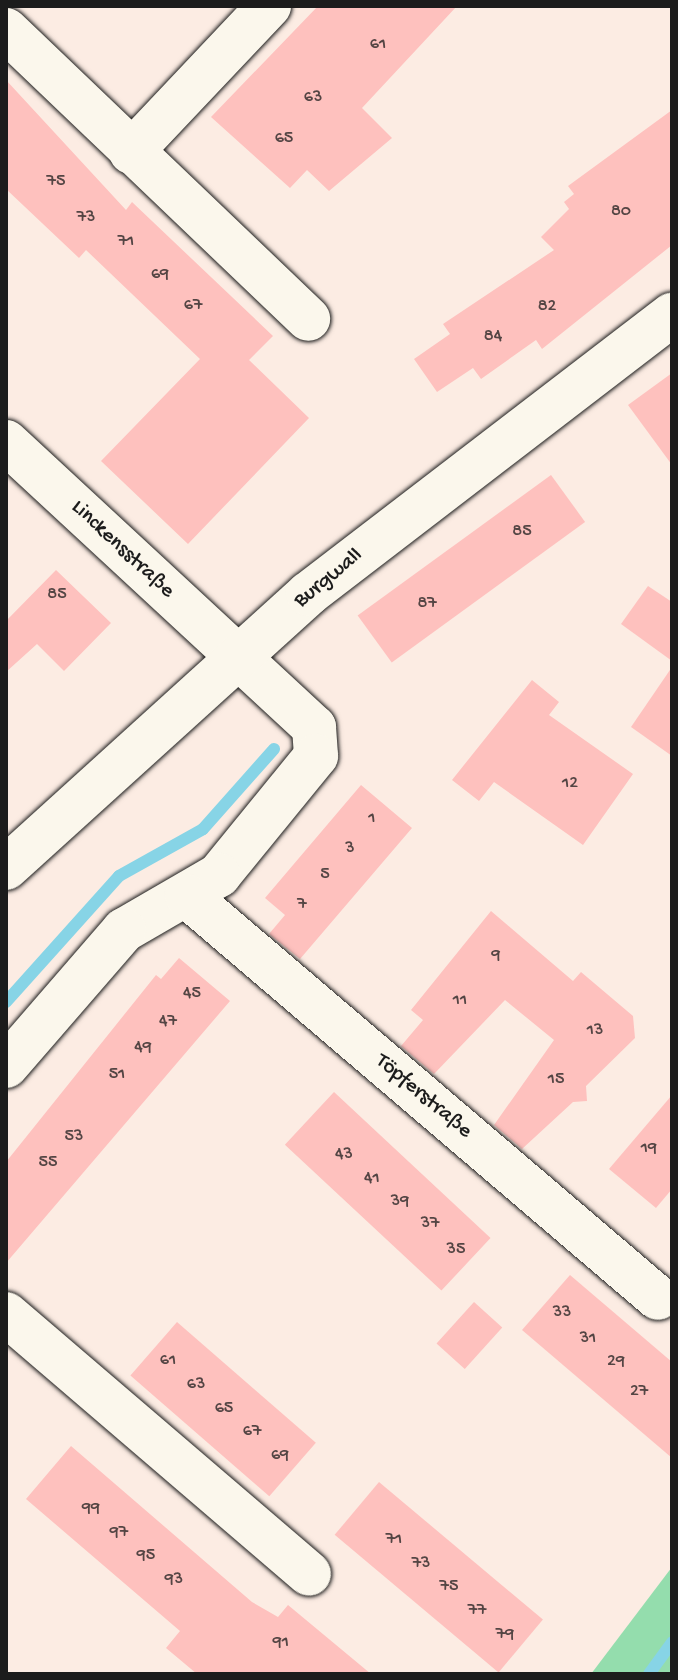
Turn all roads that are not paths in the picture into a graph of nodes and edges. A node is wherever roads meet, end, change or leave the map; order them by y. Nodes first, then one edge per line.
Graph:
1 (269, 6) edge
2 (6, 30) edge
3 (131, 152) junction
4 (672, 315) edge
5 (308, 319) dead end
6 (6, 442) edge
7 (238, 658) junction
8 (6, 868) edge
9 (187, 896) junction
10 (6, 1066) edge
11 (658, 1298) dead end
12 (6, 1314) edge
13 (309, 1574) dead end

1 - 3 street
2 - 3 street
3 - 5 street
4 - 7 street, Burgwall
6 - 7 street, Linckensstraße
7 - 8 street, Burgwall
7 - 9 street
9 - 10 street
9 - 11 street, Töpferstraße
12 - 13 street

